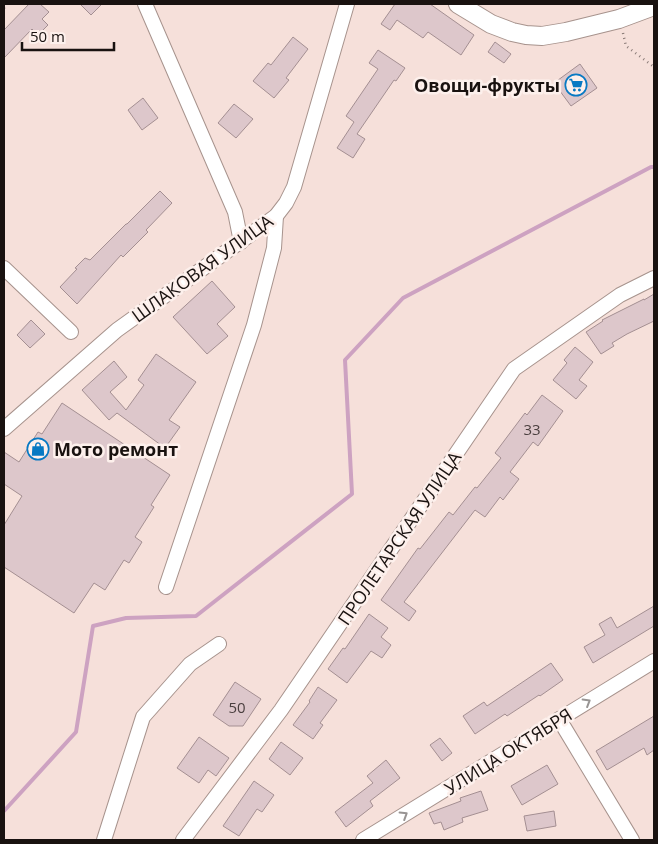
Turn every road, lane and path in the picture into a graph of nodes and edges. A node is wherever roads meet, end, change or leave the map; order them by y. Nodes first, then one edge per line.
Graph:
1 (7, 4) edge
2 (145, 4) edge
3 (347, 4) edge
4 (458, 4) edge
5 (654, 6) edge
6 (4, 8) edge
7 (619, 19) junction
8 (654, 67) edge
9 (276, 216) junction
10 (241, 242) junction
11 (4, 268) edge
12 (654, 278) edge
13 (71, 332) dead end
14 (4, 429) edge
15 (166, 587) dead end
16 (219, 644) dead end
17 (654, 661) edge
18 (559, 719) junction
19 (104, 840) edge
20 (182, 840) edge
21 (362, 840) edge
22 (632, 840) edge

1 - 6 path
2 - 10 street
3 - 9 street, ШЛАКОВАЯ УЛИЦА
4 - 7 main road
5 - 7 main road
7 - 8 path
9 - 10 street, ШЛАКОВАЯ УЛИЦА
9 - 15 street
10 - 14 street, ШЛАКОВАЯ УЛИЦА
11 - 13 street
12 - 20 street, ПРОЛЕТАРСКАЯ УЛИЦА
16 - 19 street
18 -> 17 street, УЛИЦА ОКТЯБРЯ
21 -> 18 street, УЛИЦА ОКТЯБРЯ
18 - 22 street

